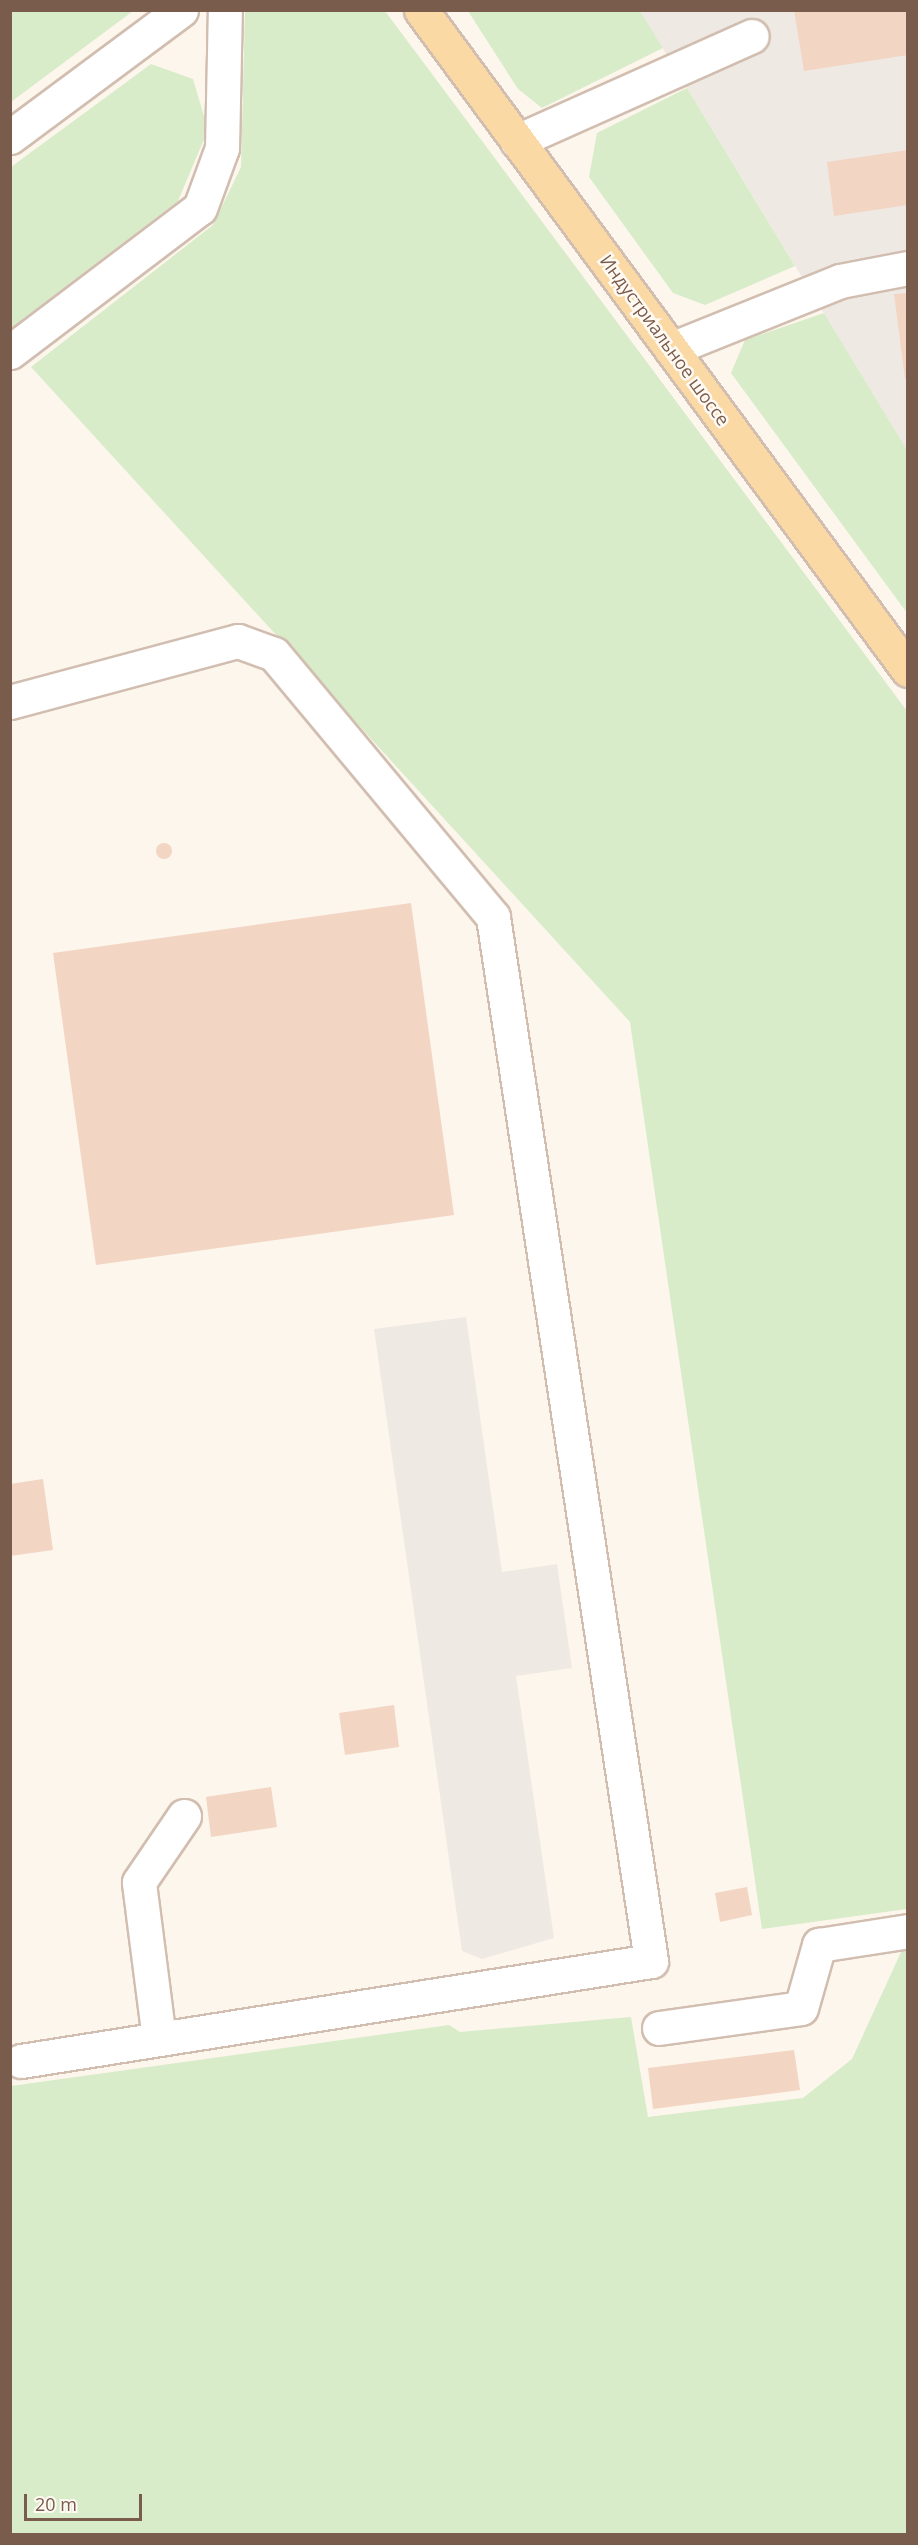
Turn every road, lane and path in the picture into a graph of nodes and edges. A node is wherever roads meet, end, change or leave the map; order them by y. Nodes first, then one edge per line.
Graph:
1 (181, 10) edge
2 (225, 10) edge
3 (421, 10) edge
4 (752, 36) dead end
5 (10, 137) edge
6 (517, 141) junction
7 (908, 268) edge
8 (671, 349) junction
9 (10, 352) edge
10 (908, 670) edge
11 (10, 702) edge
12 (184, 1816) dead end
13 (908, 1931) edge
14 (659, 2028) dead end
15 (159, 2039) junction
16 (21, 2061) dead end

1 - 5 street
2 - 9 street
3 - 6 main road, Индустриальное шоссе
4 - 6 street
6 - 8 main road, Индустриальное шоссе
7 - 8 street
8 - 10 main road, Индустриальное шоссе
11 - 15 street
12 - 15 street
13 - 14 street
15 - 16 street

